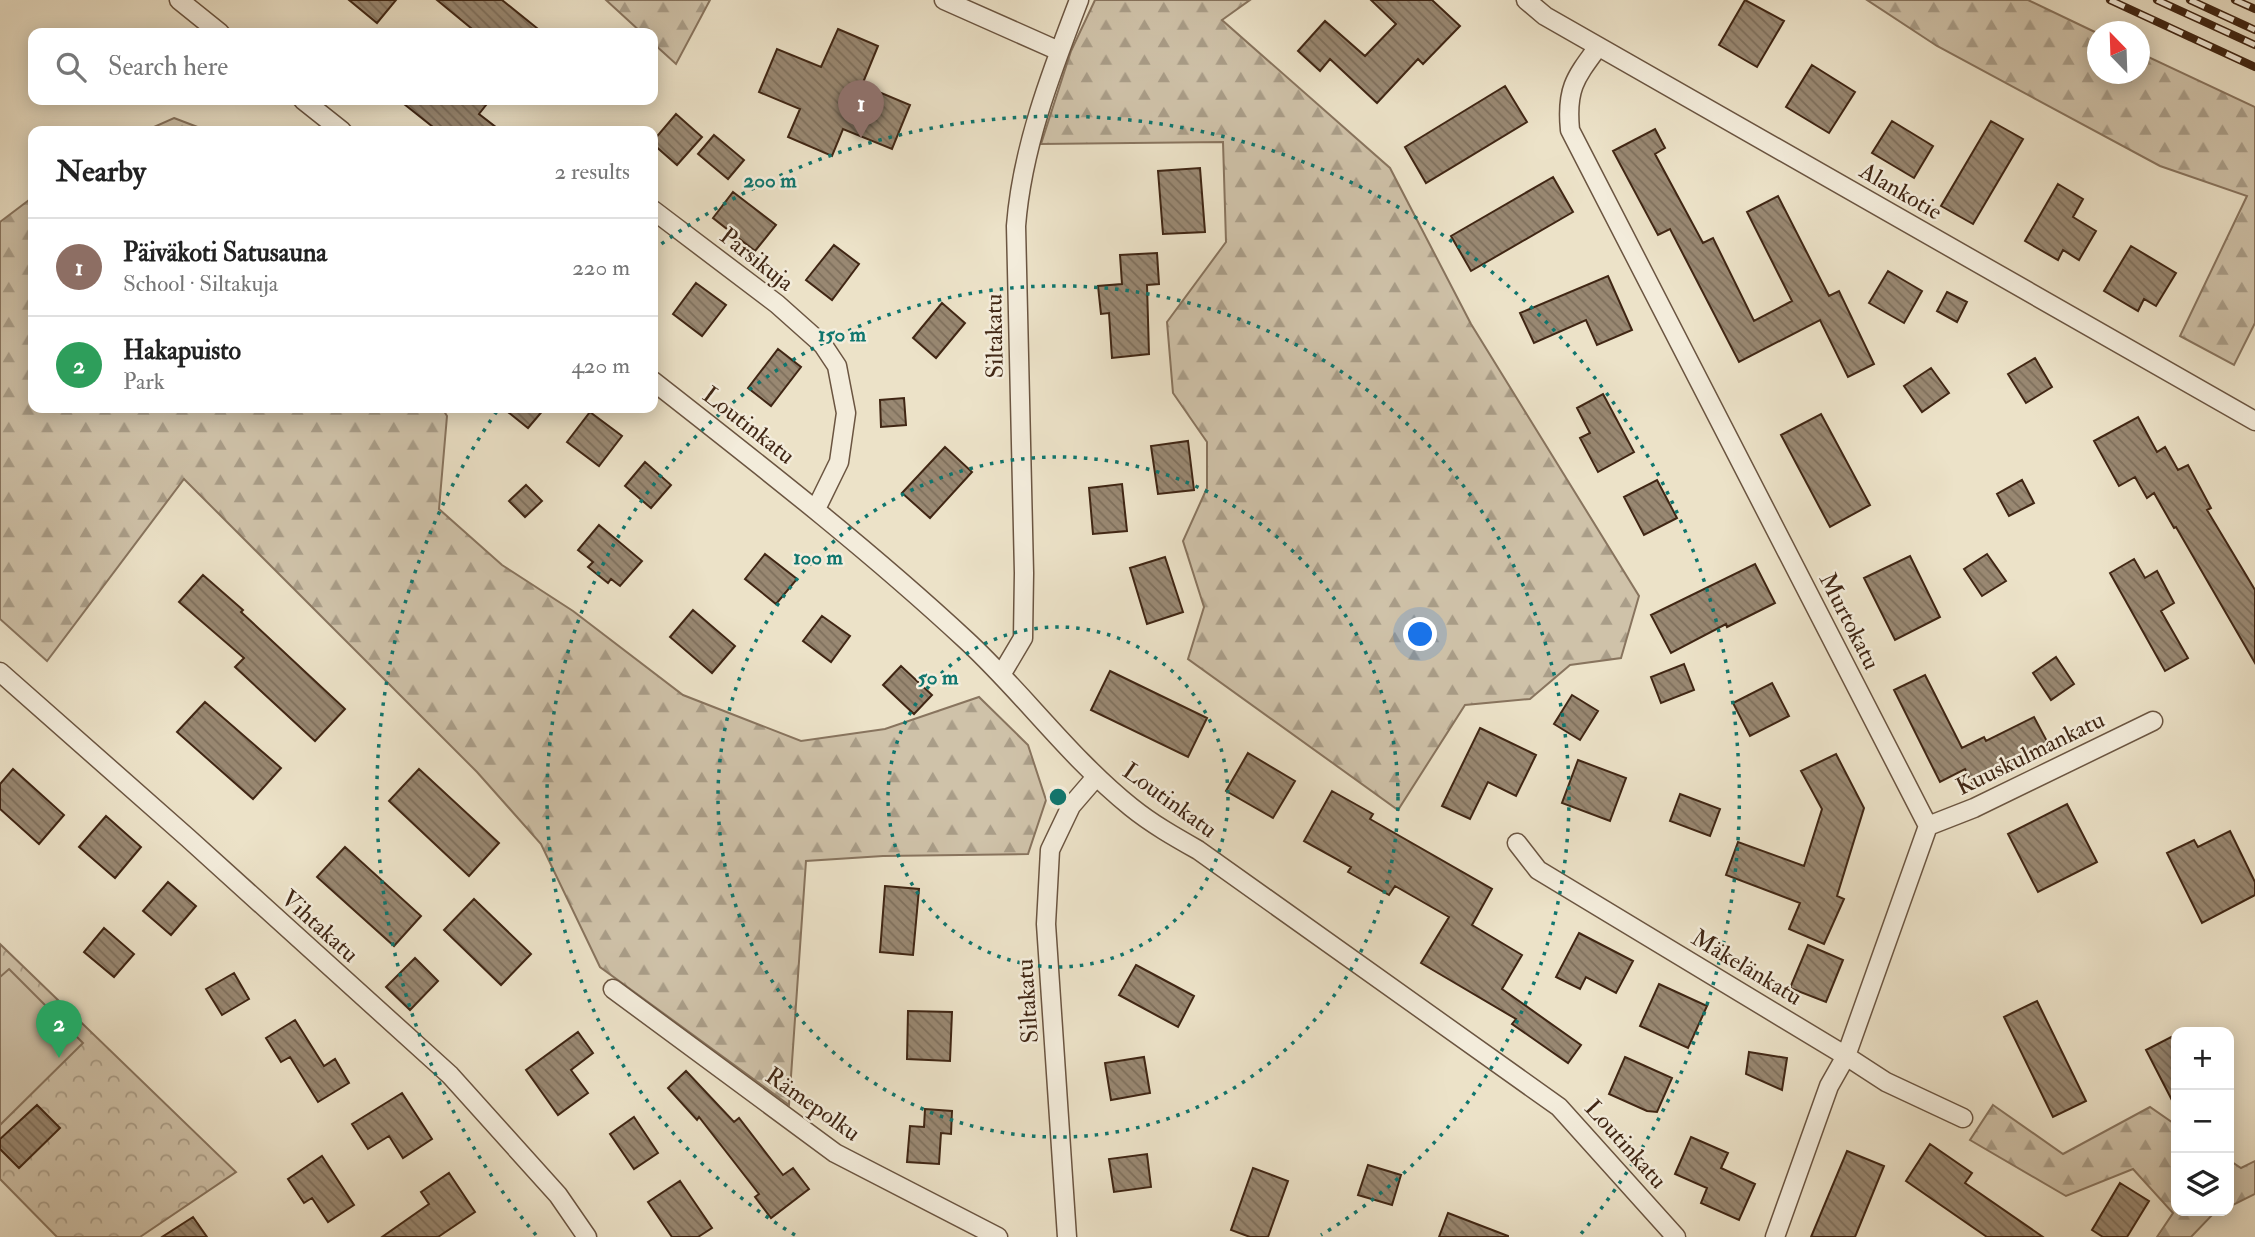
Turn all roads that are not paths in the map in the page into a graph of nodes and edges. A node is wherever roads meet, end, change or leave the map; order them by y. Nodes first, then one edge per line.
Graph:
1 (178, 0) edge
2 (944, 0) edge
3 (1079, 0) edge
4 (1526, 0) edge
5 (214, 28) edge
6 (1598, 47) junction
7 (1059, 51) junction
8 (309, 105) edge
9 (336, 126) edge
10 (658, 214) edge
11 (658, 385) edge
12 (2255, 421) edge
13 (816, 509) junction
14 (0, 672) edge
15 (1001, 675) junction
16 (2153, 721) dead end
17 (1096, 776) junction
18 (1928, 826) junction
19 (1517, 843) dead end
20 (613, 989) dead end
21 (1846, 1056) junction
22 (1963, 1118) dead end
23 (587, 1237) edge
24 (998, 1237) edge
25 (1067, 1237) edge
26 (1676, 1237) edge
27 (1775, 1237) edge

1 - 5 street
2 - 7 street
3 - 7 street, Siltakatu
4 - 6 street, Alankotie
6 - 12 street, Alankotie
6 - 18 street, Murtokatu
7 - 15 street, Siltakatu
8 - 9 street
10 - 13 street, Parsikuja
11 - 13 street, Loutinkatu
13 - 15 street, Loutinkatu
14 - 23 street, Vihtakatu
15 - 17 street, Loutinkatu
16 - 18 street, Kuuskulmankatu
17 - 25 street, Siltakatu
17 - 26 street, Loutinkatu
18 - 21 street
19 - 21 street, Mäkelänkatu
20 - 24 street, Rämepolku
21 - 22 street, Mäkelänkatu
21 - 27 street

